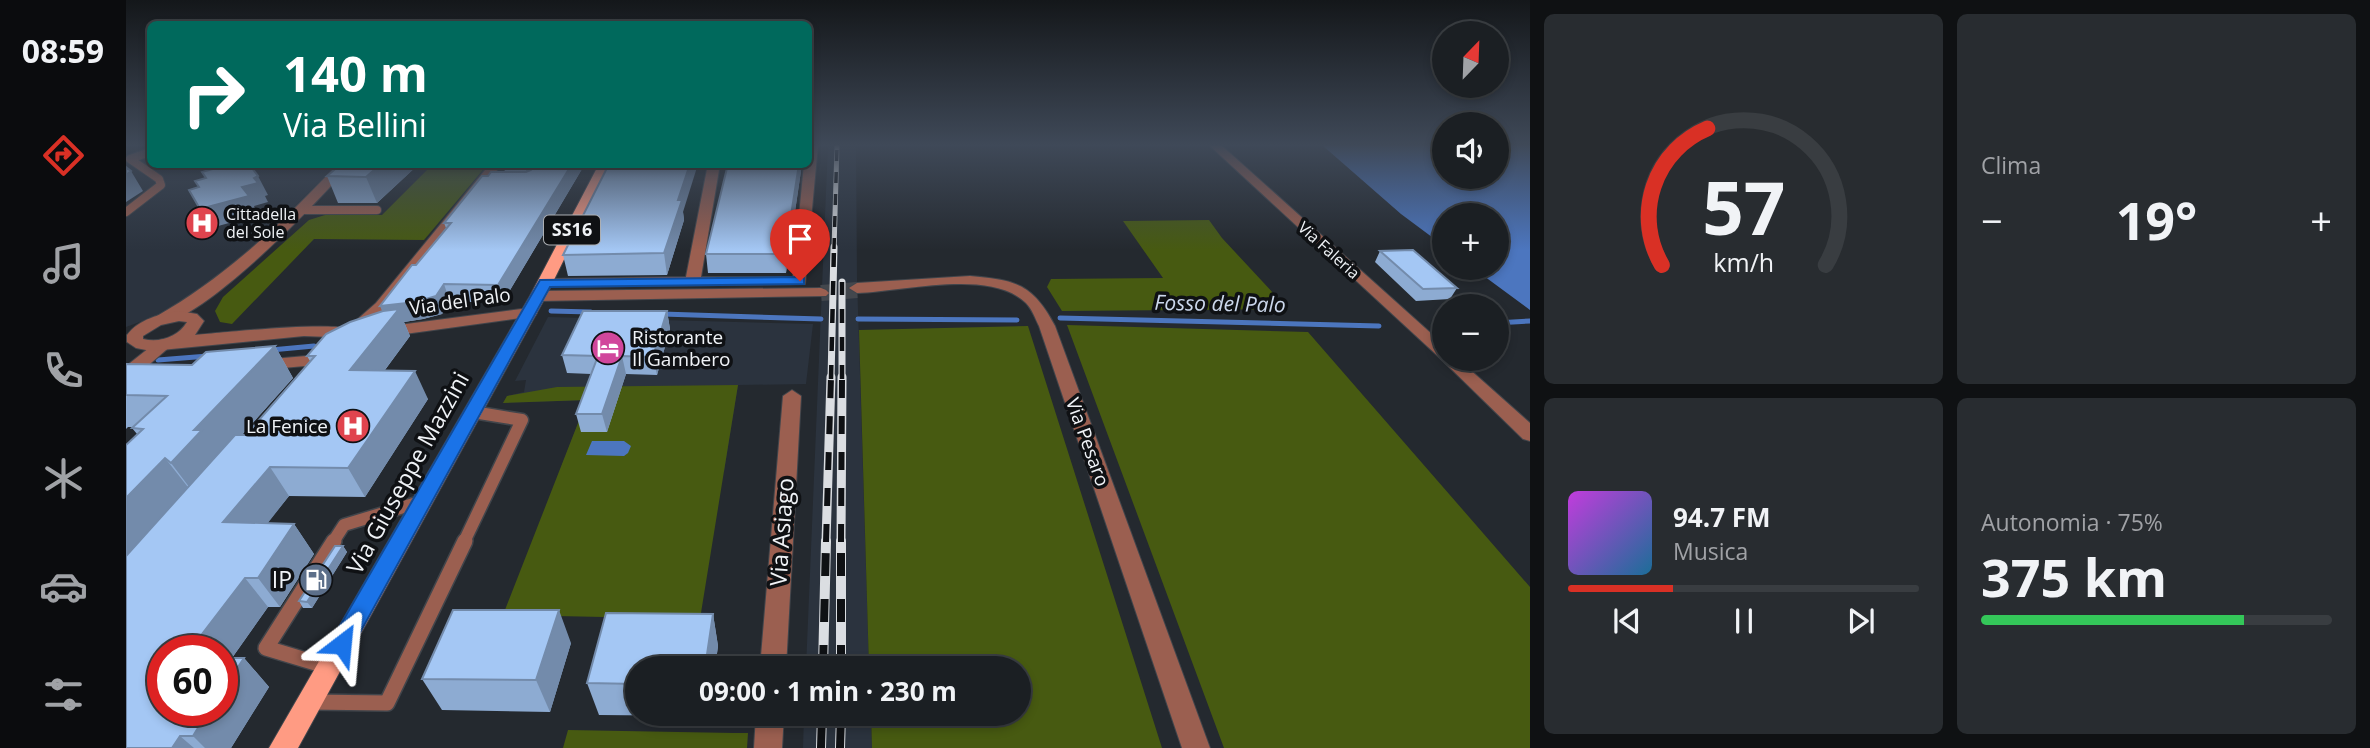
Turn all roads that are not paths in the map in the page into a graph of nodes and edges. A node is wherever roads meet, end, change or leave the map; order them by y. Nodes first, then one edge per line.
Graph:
1 (159, 180) edge
2 (330, 180) edge
3 (489, 180) edge
4 (597, 180) edge
5 (711, 180) edge
6 (808, 180) edge
7 (1252, 180) edge
8 (377, 210) dead end
9 (301, 211) junction
10 (126, 212) edge
11 (693, 282) junction
12 (860, 289) tunnel mouth
13 (818, 292) tunnel mouth
14 (209, 293) junction
15 (537, 298) junction
16 (163, 319) junction
17 (196, 322) junction
18 (390, 332) junction
19 (351, 333) junction
20 (229, 335) junction
21 (134, 338) edge
22 (167, 343) junction
23 (1432, 343) edge
24 (331, 358) junction
25 (126, 361) edge
26 (238, 367) edge
27 (1461, 371) edge
28 (139, 377) edge
29 (307, 384) edge
30 (792, 396) dead end
31 (473, 412) junction
32 (1530, 434) edge
33 (422, 502) junction
34 (774, 656) edge
35 (329, 667) junction
36 (309, 702) junction
37 (769, 726) edge
38 (283, 748) edge
39 (768, 748) edge
40 (1196, 748) edge

1 - 10 lane
2 - 9 street
3 - 19 street
4 - 15 main road, SS16
5 - 11 street
6 - 11 street
7 - 23 street, Via Faleria
8 - 9 lane
9 - 14 street
11 - 15 street
12 - 40 street, Via Pesaro
13 - 15 street
14 - 16 street
14 - 17 street
15 - 18 street, Via del Palo
15 - 31 main road, Via Giuseppe Mazzini / SS16
16 - 17 street, Via del Palo
16 - 21 street, Via del Palo
17 - 20 street, Via del Palo
17 - 22 street
18 - 19 street, Via del Palo
18 - 24 street
19 - 20 street, Via del Palo
20 - 22 street, Via del Palo
21 - 22 street, Via del Palo
21 - 25 street
22 - 28 street
24 - 26 street
24 - 29 street
27 - 32 street
30 - 34 street, Via Asiago
31 - 33 main road, Via Giuseppe Mazzini / SS16
31 - 36 lane
33 - 35 main road, Via Giuseppe Mazzini / SS16
33 - 35 lane
35 - 36 main road, Via Giuseppe Mazzini / SS16
36 - 38 main road, Via Giuseppe Mazzini / SS16
37 - 39 street

